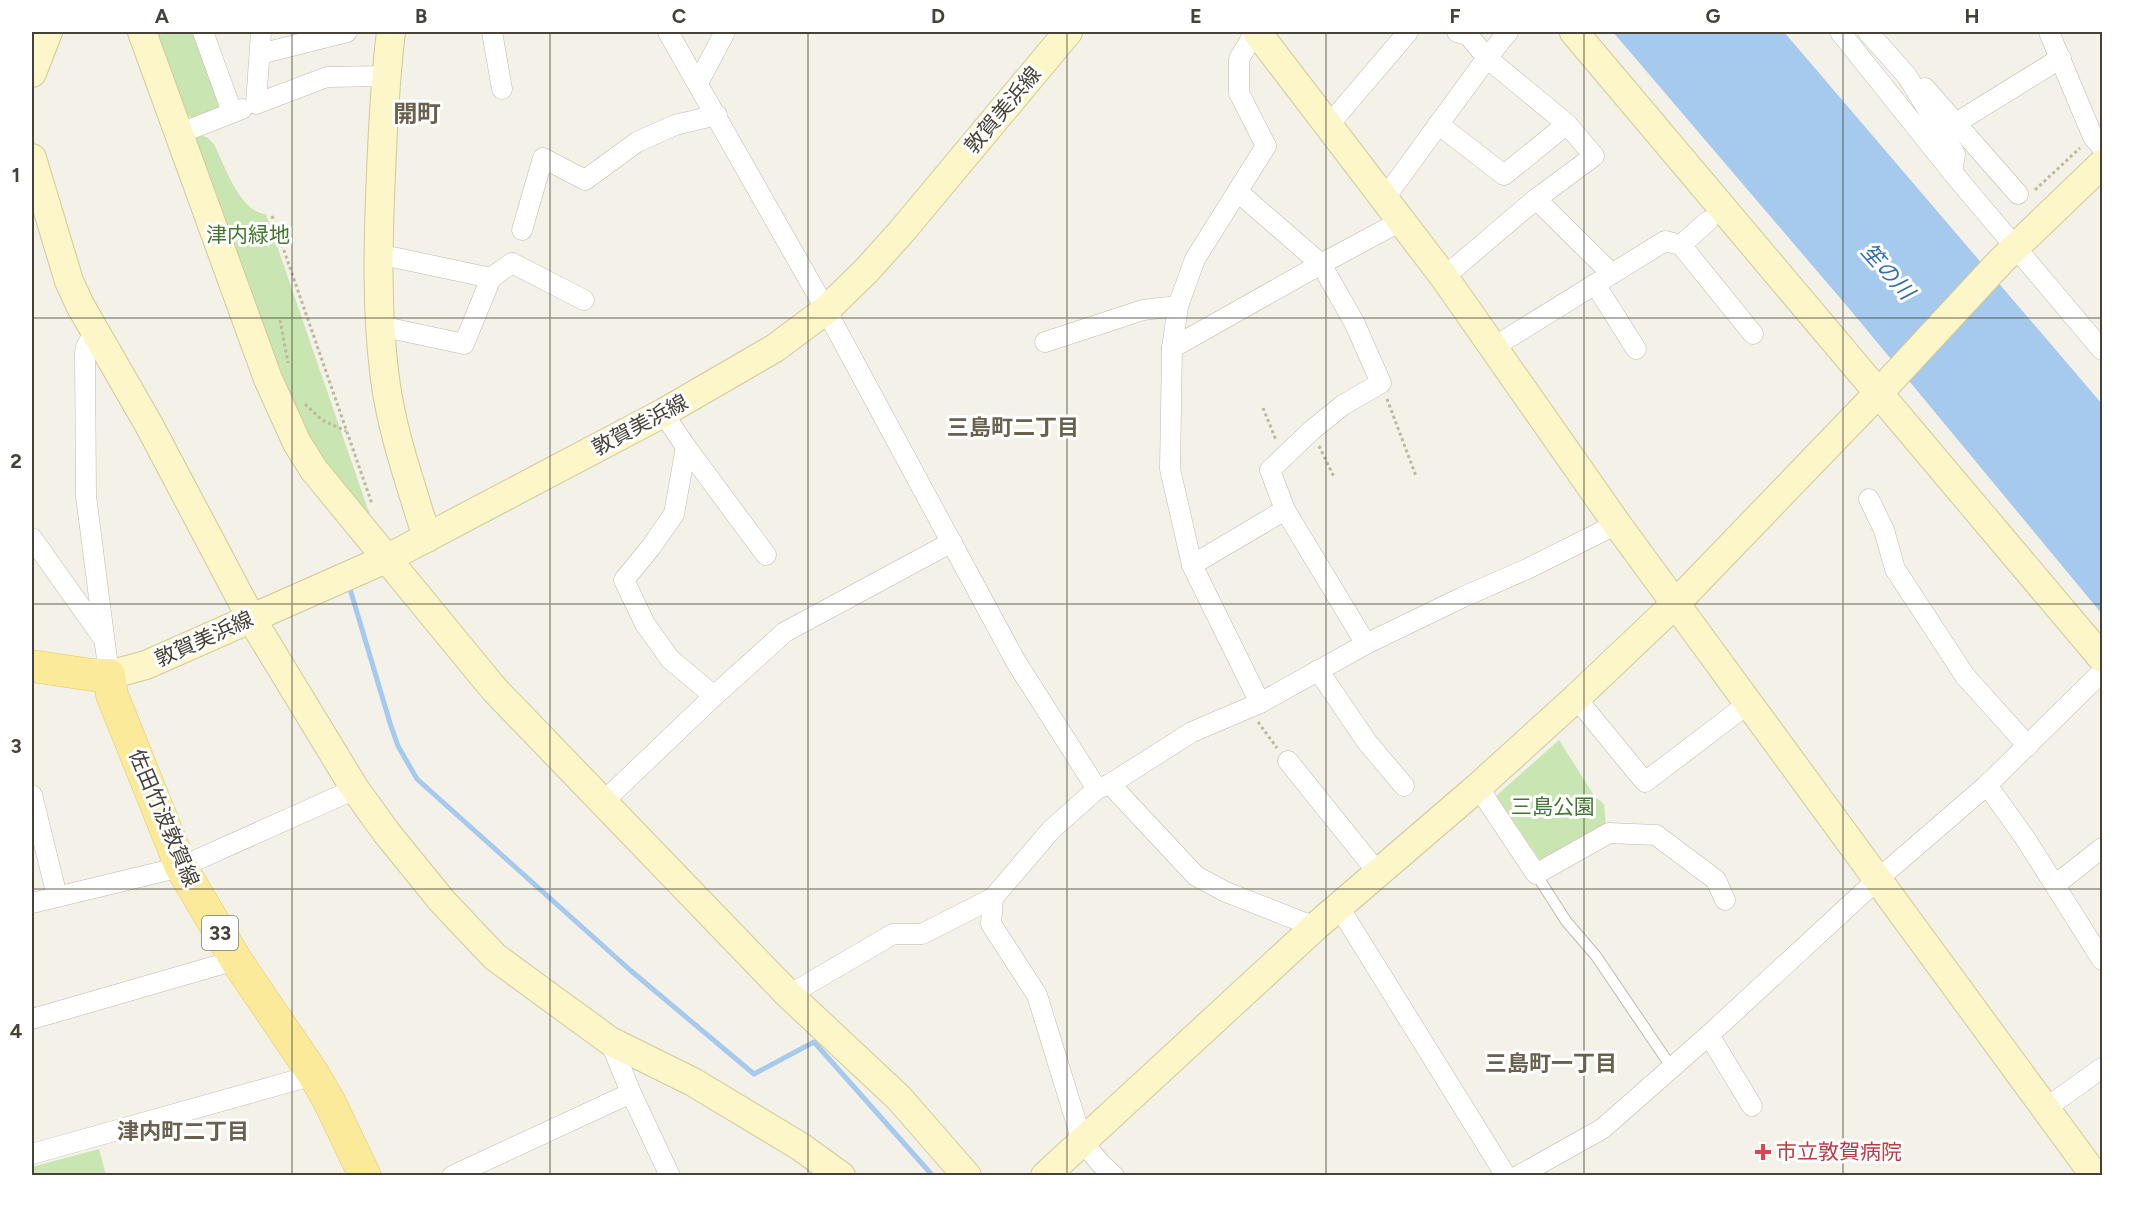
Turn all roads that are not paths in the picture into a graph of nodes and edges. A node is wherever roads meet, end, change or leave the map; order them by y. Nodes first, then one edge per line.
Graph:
1 (46, 32) edge
2 (142, 32) edge
3 (203, 32) edge
4 (261, 32) edge
5 (347, 32) edge
6 (392, 32) edge
7 (492, 32) edge
8 (668, 32) edge
9 (725, 32) edge
10 (1068, 32) edge
11 (1256, 32) edge
12 (1408, 32) edge
13 (1457, 32) edge
14 (1508, 32) edge
15 (1574, 32) edge
16 (1840, 32) edge
17 (1869, 32) edge
18 (2049, 32) edge
19 (260, 54) junction
20 (1487, 58) junction
21 (2061, 58) junction
22 (32, 72) edge
23 (386, 76) junction
24 (1907, 76) junction
25 (698, 83) junction
26 (502, 89) dead end
27 (256, 104) junction
28 (232, 112) junction
29 (717, 115) junction
30 (1956, 123) junction
31 (1438, 124) junction
32 (1567, 124) junction
33 (1328, 126) junction
34 (178, 134) junction
35 (2098, 142) edge
36 (32, 158) edge
37 (2103, 164) edge
38 (1952, 172) junction
39 (1238, 192) junction
40 (2018, 194) road end
41 (1384, 199) junction
42 (1536, 199) junction
43 (1401, 221) junction
44 (1708, 221) dead end
45 (522, 230) dead end
46 (1681, 245) junction
47 (378, 254) junction
48 (2009, 254) junction
49 (1321, 264) junction
50 (1612, 274) junction
51 (1444, 277) junction
52 (491, 279) junction
53 (1595, 284) junction
54 (584, 300) dead end
55 (1178, 306) junction
56 (826, 310) junction
57 (380, 326) junction
58 (95, 331) junction
59 (1753, 334) dead end
60 (1045, 342) dead end
61 (1172, 348) junction
62 (1492, 348) junction
63 (1636, 349) dead end
64 (2103, 350) edge
65 (1884, 388) junction
66 (663, 413) junction
67 (686, 447) junction
68 (1869, 499) dead end
69 (1286, 510) junction
70 (1617, 524) junction
71 (32, 538) edge
72 (427, 538) junction
73 (952, 542) junction
74 (766, 555) dead end
75 (388, 558) junction
76 (1192, 565) junction
77 (1676, 603) junction
78 (251, 618) junction
79 (104, 640) junction
80 (1366, 644) junction
81 (2103, 658) edge
82 (32, 666) edge
83 (1318, 670) junction
84 (2103, 672) edge
85 (109, 675) junction
86 (714, 696) junction
87 (1576, 698) junction
88 (1749, 704) junction
89 (1255, 705) junction
90 (2028, 746) junction
91 (1288, 761) road end
92 (1988, 785) junction
93 (1103, 786) junction
94 (1404, 786) dead end
95 (1478, 787) junction
96 (355, 789) junction
97 (32, 795) edge
98 (602, 803) junction
99 (2103, 848) edge
100 (181, 867) junction
101 (1378, 873) junction
102 (1536, 874) junction
103 (1878, 879) junction
104 (2055, 885) junction
105 (57, 896) junction
106 (993, 898) junction
107 (1725, 900) dead end
108 (32, 903) edge
109 (1339, 906) junction
110 (1315, 927) junction
111 (237, 960) junction
112 (2103, 960) edge
113 (789, 995) junction
114 (32, 1019) edge
115 (1709, 1035) junction
116 (610, 1041) junction
117 (1672, 1068) junction
118 (2103, 1068) edge
119 (314, 1075) junction
120 (631, 1093) junction
121 (1752, 1106) dead end
122 (2046, 1108) junction
123 (1082, 1141) junction
124 (32, 1154) edge
125 (365, 1176) edge
126 (452, 1176) edge
127 (670, 1176) edge
128 (842, 1176) edge
129 (967, 1176) edge
130 (1045, 1176) edge
131 (1114, 1176) edge
132 (1506, 1176) edge
133 (1518, 1176) edge
134 (2095, 1176) edge

1 - 22 street
2 - 34 street
3 - 28 street
4 - 19 street
5 - 19 street
6 - 23 street
7 - 26 street
8 - 25 street
9 - 25 street
10 - 56 street, 敦賀美浜線
11 - 33 street
11 - 39 street
12 - 33 street
13 - 20 street
14 - 20 street
15 - 65 street
16 - 38 street
17 - 24 street
18 - 21 street
19 - 27 street
20 - 31 street
20 - 32 street
21 - 30 street
21 - 35 street
23 - 27 street
23 - 47 street
24 - 30 street
24 - 38 street
25 - 29 street
27 - 28 street
28 - 34 street
29 - 45 street
29 - 56 street
30 - 40 street
31 - 32 street
31 - 41 street
32 - 42 street
33 - 41 street
34 - 75 street
36 - 58 street
37 - 48 street
38 - 48 street
39 - 49 street
39 - 55 street
41 - 43 street
42 - 50 street
42 - 51 street
43 - 49 street
43 - 51 street
44 - 46 street
46 - 50 street
46 - 59 street
47 - 52 street
47 - 57 street
48 - 64 street
48 - 65 street
49 - 61 street
49 - 69 street
50 - 53 street
51 - 62 street
52 - 54 street
52 - 57 street
53 - 62 street
53 - 63 street
55 - 60 street
55 - 61 street
56 - 66 street, 敦賀美浜線
56 - 73 street
57 - 72 street
58 - 78 street
58 - 79 street
61 - 76 street
62 - 70 street
65 - 77 street
65 - 81 street
66 - 67 street
66 - 72 street, 敦賀美浜線
67 - 74 street
67 - 86 street
68 - 90 street
69 - 76 street
69 - 80 street
70 - 77 street
70 - 80 street
71 - 79 street
72 - 75 street, 敦賀美浜線
73 - 86 street
73 - 93 street
75 - 78 street, 敦賀美浜線
75 - 98 street
76 - 89 street
77 - 87 street
77 - 88 street
78 - 85 street, 敦賀美浜線
78 - 96 street
79 - 85 street
80 - 83 street
82 - 85 main road
83 - 89 street
83 - 94 street
84 - 90 street
85 - 100 main road, 佐田竹波敦賀線 / 33
86 - 98 street
87 - 88 street
87 - 95 street
88 - 103 street
89 - 93 street
90 - 92 street
91 - 101 street
92 - 103 street
92 - 104 street
93 - 106 street
93 - 110 street
95 - 101 street
95 - 102 street
96 - 100 street
96 - 116 street
97 - 105 street
98 - 113 street
99 - 104 street
100 - 105 street
100 - 111 main road, 佐田竹波敦賀線 / 33
101 - 109 street
102 - 107 street
102 - 117 lane
103 - 115 street
103 - 122 street
104 - 112 street
105 - 108 street
106 - 113 street
106 - 123 street
109 - 110 street
109 - 132 street
110 - 123 street
111 - 114 street
111 - 119 main road, 佐田竹波敦賀線 / 33
113 - 129 street
115 - 117 street
115 - 121 street
116 - 120 street
116 - 128 street
117 - 133 street
118 - 122 street
119 - 124 street
119 - 125 main road, 佐田竹波敦賀線 / 33
120 - 126 street
120 - 127 street
122 - 134 street
123 - 130 street
123 - 131 street

